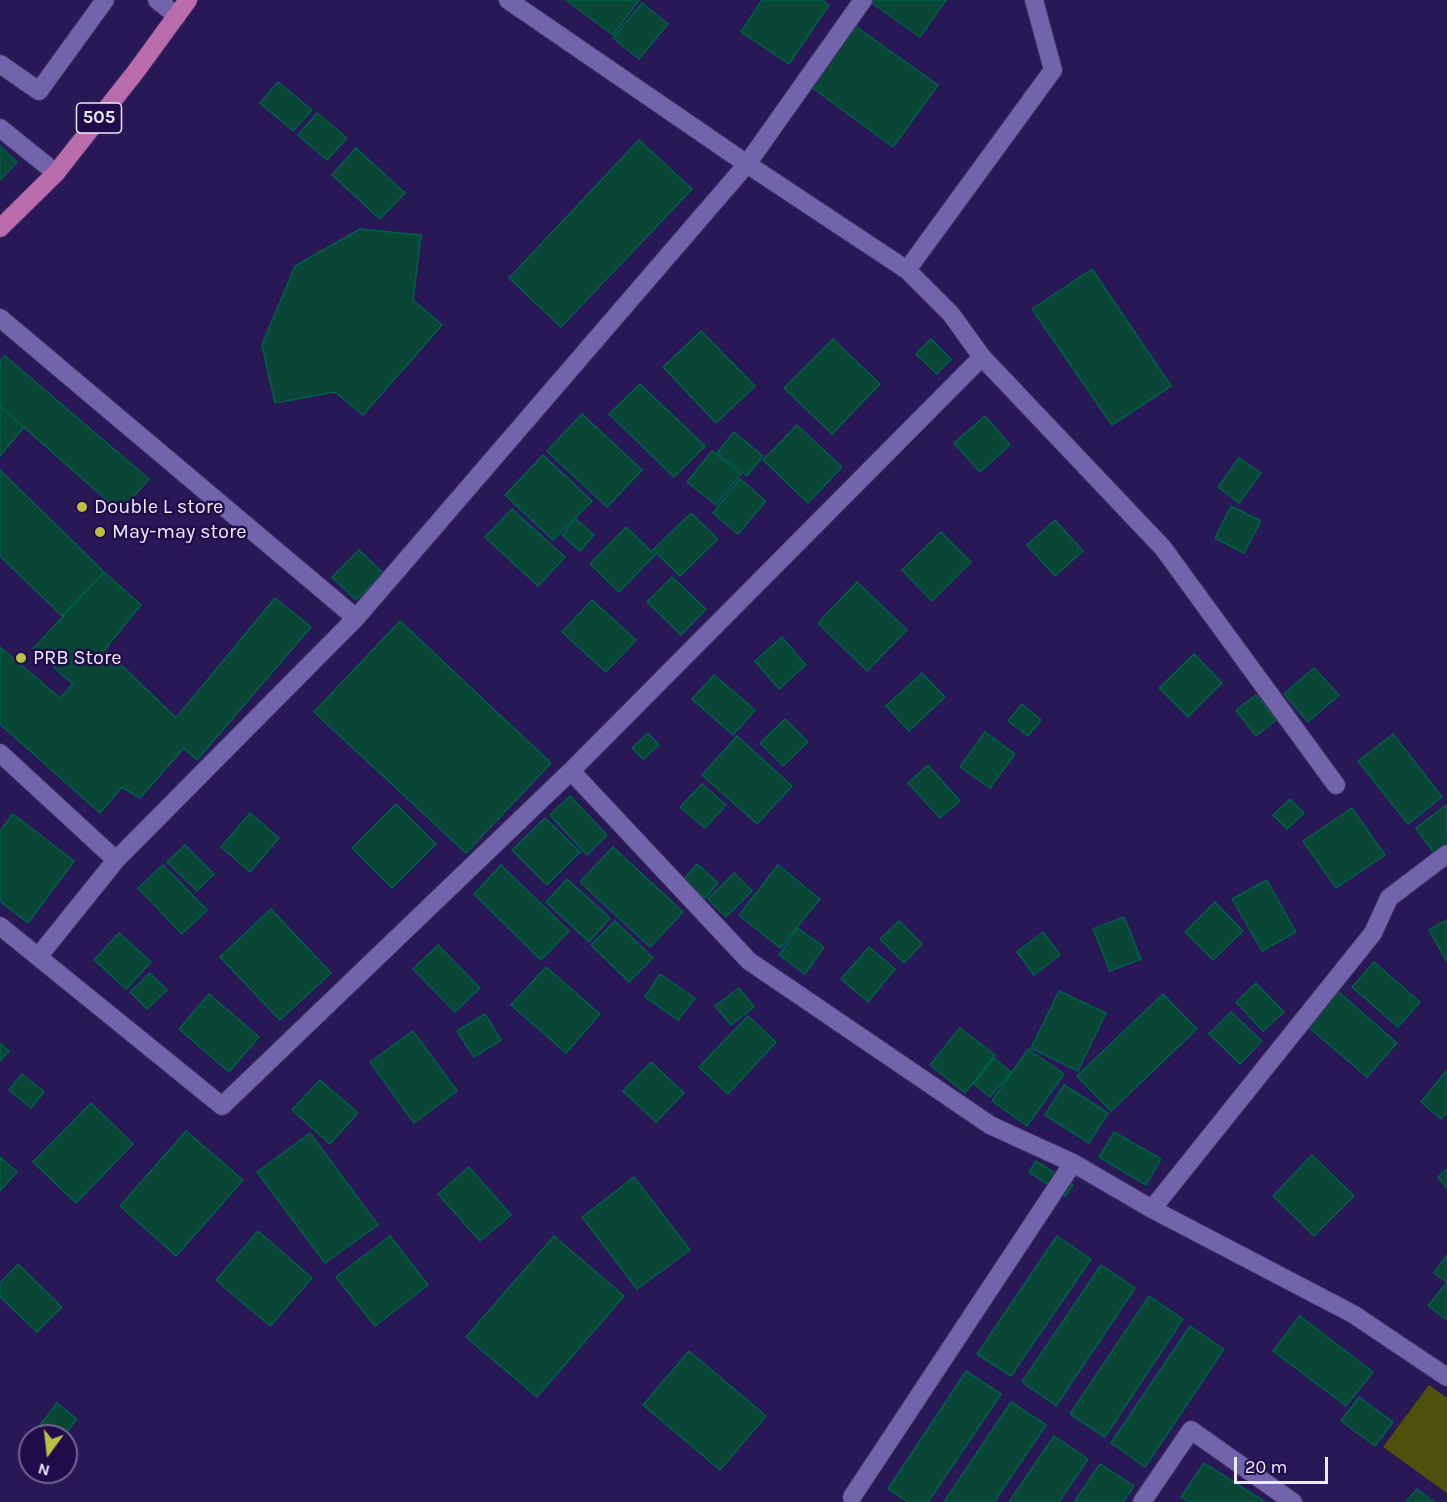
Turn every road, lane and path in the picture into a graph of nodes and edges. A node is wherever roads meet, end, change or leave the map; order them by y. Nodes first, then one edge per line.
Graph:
1 (105, 0) edge
2 (157, 0) edge
3 (188, 0) edge
4 (508, 0) edge
5 (863, 0) edge
6 (1034, 0) edge
7 (177, 16) junction
8 (0, 64) edge
9 (0, 129) edge
10 (747, 164) junction
11 (56, 173) junction
12 (0, 228) edge
13 (907, 270) junction
14 (0, 318) edge
15 (982, 357) junction
16 (356, 618) junction
17 (0, 753) edge
18 (570, 771) junction
19 (1336, 785) dead end
20 (1447, 854) edge
21 (116, 860) junction
22 (0, 926) edge
23 (38, 957) junction
24 (1073, 1163) junction
25 (1152, 1209) junction
26 (1447, 1377) edge
27 (853, 1500) edge
28 (1142, 1502) edge
29 (1293, 1502) edge

1 - 8 street
2 - 7 street
3 - 7 main road, 505
4 - 10 street
5 - 10 street
6 - 13 street
7 - 11 main road, 505
9 - 11 street
10 - 13 street
10 - 16 street
11 - 12 main road, 505
13 - 15 street
14 - 16 street
15 - 18 street
15 - 19 street
16 - 21 street
17 - 21 street
18 - 23 street
18 - 24 street
20 - 25 street
21 - 23 street
22 - 23 street
24 - 25 street
24 - 27 street
25 - 26 street
28 - 29 street

